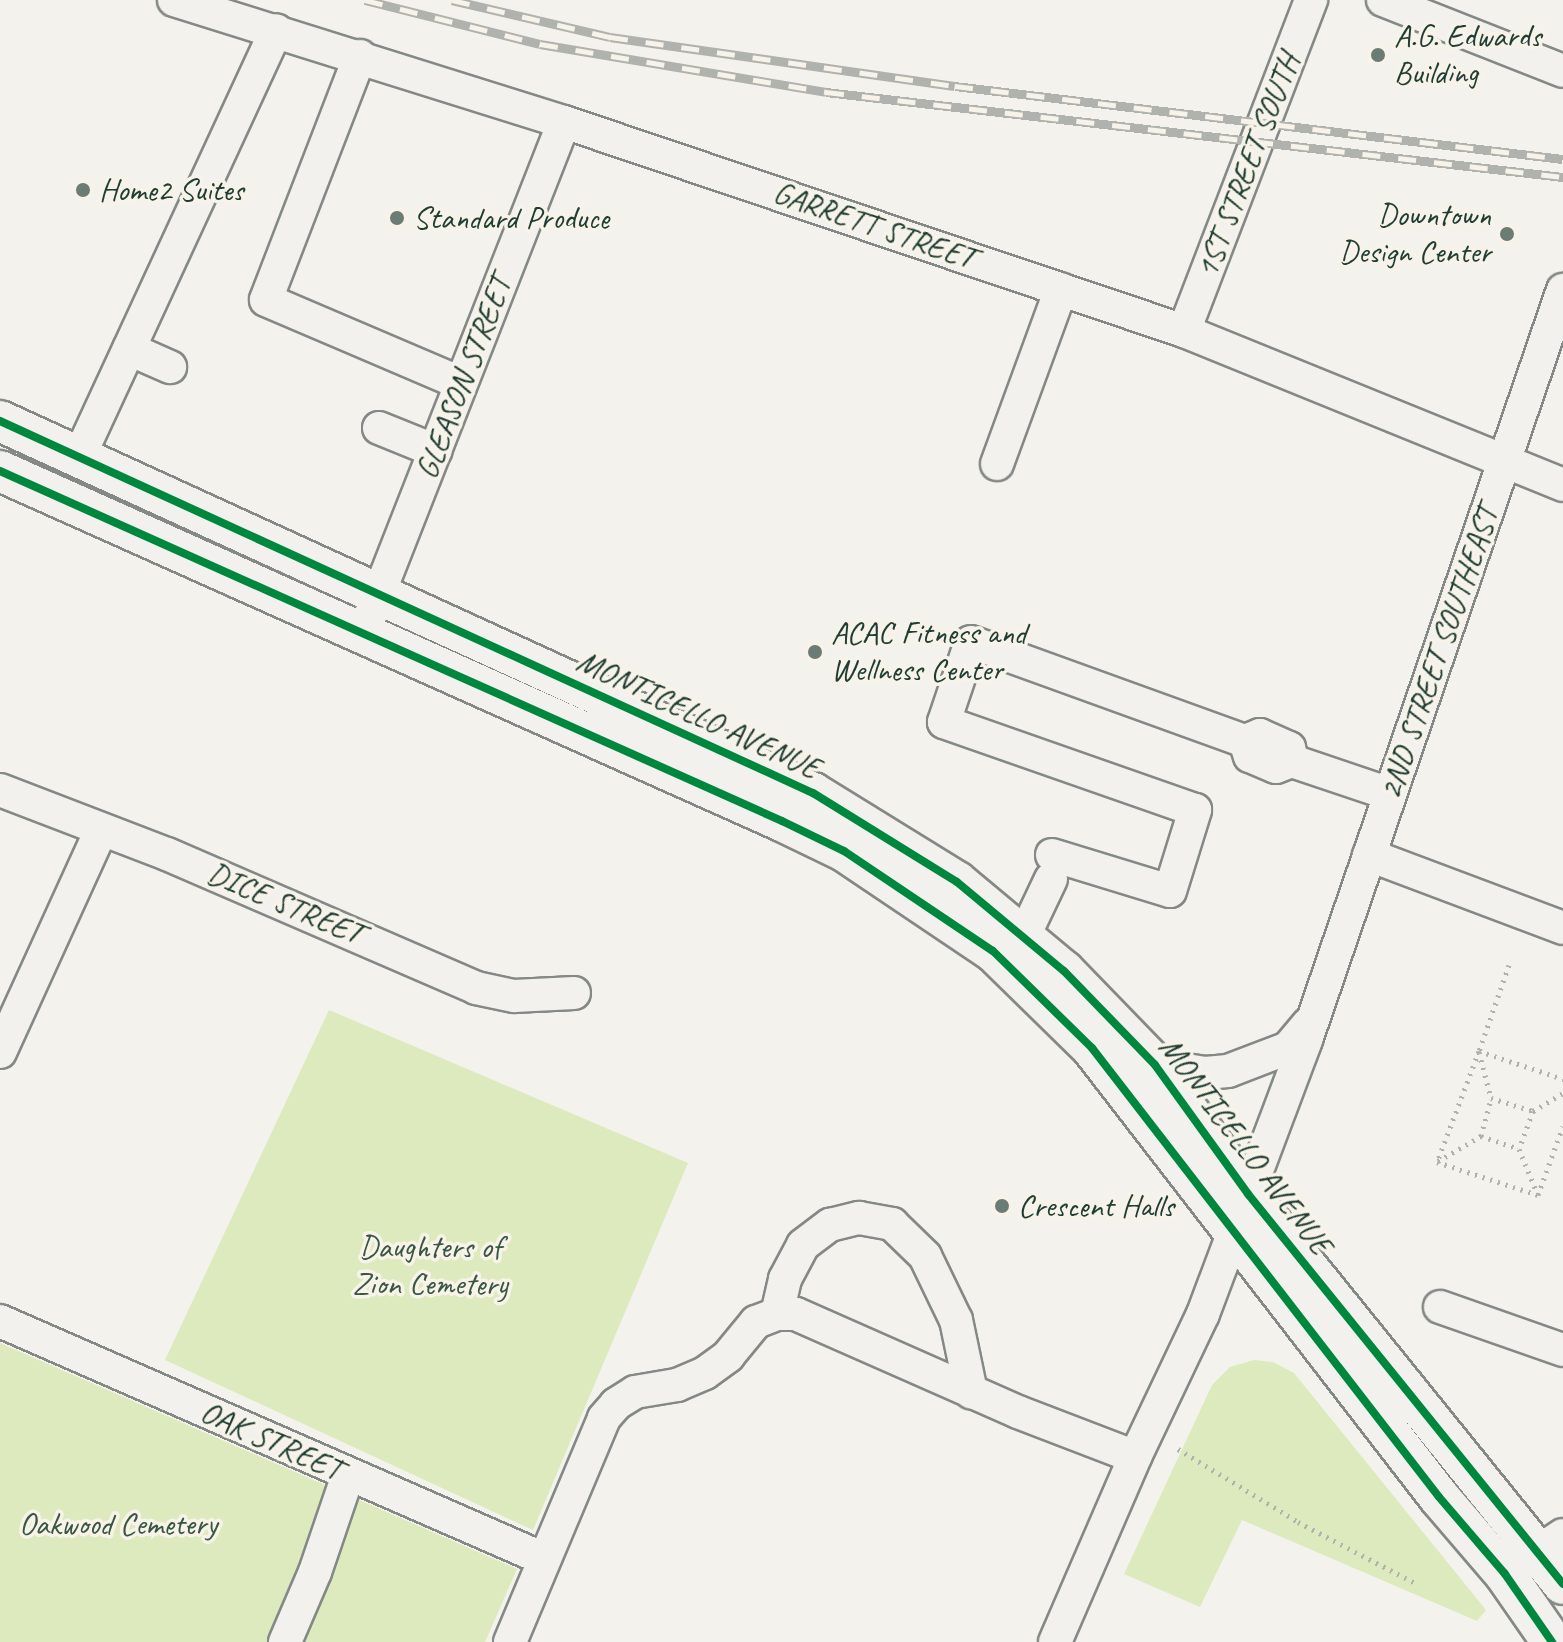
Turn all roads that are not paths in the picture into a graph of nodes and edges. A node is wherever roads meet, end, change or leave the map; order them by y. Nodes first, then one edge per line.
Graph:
1 (174, 0) edge
2 (1311, 0) edge
3 (1383, 0) edge
4 (276, 30) junction
5 (360, 56) junction
6 (1563, 71) edge
7 (564, 122) junction
8 (1061, 289) junction
9 (1563, 290) edge
10 (1184, 331) junction
11 (129, 349) junction
12 (170, 367) dead end
13 (461, 383) junction
14 (0, 421) edge
15 (379, 428) dead end
16 (436, 451) junction
17 (79, 457) junction
18 (1505, 463) junction
19 (997, 464) dead end
20 (0, 471) edge
21 (1563, 485) edge
22 (378, 596) junction
23 (363, 634) junction
24 (0, 790) edge
25 (1390, 794) junction
26 (101, 830) junction
27 (1369, 855) junction
28 (1563, 928) edge
29 (1024, 936) junction
30 (574, 993) dead end
31 (1314, 1015) junction
32 (0, 1052) edge
33 (1155, 1065) junction
34 (1248, 1194) junction
35 (1233, 1233) junction
36 (1440, 1307) dead end
37 (777, 1314) junction
38 (0, 1321) edge
39 (1563, 1350) edge
40 (971, 1392) junction
41 (1135, 1457) junction
42 (348, 1475) junction
43 (1535, 1554) edge
44 (544, 1559) junction
45 (1563, 1584) edge
46 (285, 1642) edge
47 (510, 1642) edge
48 (1055, 1642) edge
49 (1552, 1642) edge

1 - 4 street, GARRETT STREET
2 - 10 street, 1ST STREET SOUTH
3 - 6 street
4 - 5 street, GARRETT STREET
4 - 11 street
5 - 7 street, GARRETT STREET
5 - 13 street
7 - 8 street, GARRETT STREET
7 - 13 street, GLEASON STREET
8 - 10 street, GARRETT STREET
8 - 19 street
9 - 18 street, 2ND STREET SOUTHEAST
10 - 18 street, GARRETT STREET
11 - 12 street
11 - 17 street
13 - 16 street, GLEASON STREET
14 - 17 main road, MONTICELLO AVENUE
15 - 16 street
16 - 22 street, GLEASON STREET
17 - 22 main road, MONTICELLO AVENUE
18 - 21 street, GARRETT STREET
18 - 25 street, 2ND STREET SOUTHEAST
20 - 23 main road, MONTICELLO AVENUE
22 - 23 street, GLEASON STREET
22 - 29 main road, MONTICELLO AVENUE
23 - 35 main road, MONTICELLO AVENUE
24 - 26 street, DICE STREET
25 - 27 street, 2ND STREET SOUTHEAST
25 - 29 street
26 - 30 street, DICE STREET
26 - 32 street
27 - 28 street
27 - 31 street, 2ND STREET SOUTHEAST
29 - 33 main road, MONTICELLO AVENUE
31 - 33 street, 2ND STREET SOUTHEAST
31 - 34 street, 2ND STREET SOUTHEAST
33 - 34 main road, MONTICELLO AVENUE
34 - 35 street, 2ND STREET SOUTHEAST
34 - 43 main road, MONTICELLO AVENUE
35 - 41 street, 2ND STREET SOUTHEAST
35 - 43 main road, MONTICELLO AVENUE
36 - 39 street
37 - 40 street
37 - 40 street
37 - 44 street
38 - 42 street, OAK STREET
40 - 41 street
41 - 48 street, 2ND STREET SOUTHEAST
42 - 44 street, OAK STREET
42 - 46 street
43 - 45 main road, MONTICELLO AVENUE
43 - 49 main road, MONTICELLO AVENUE
44 - 47 street

